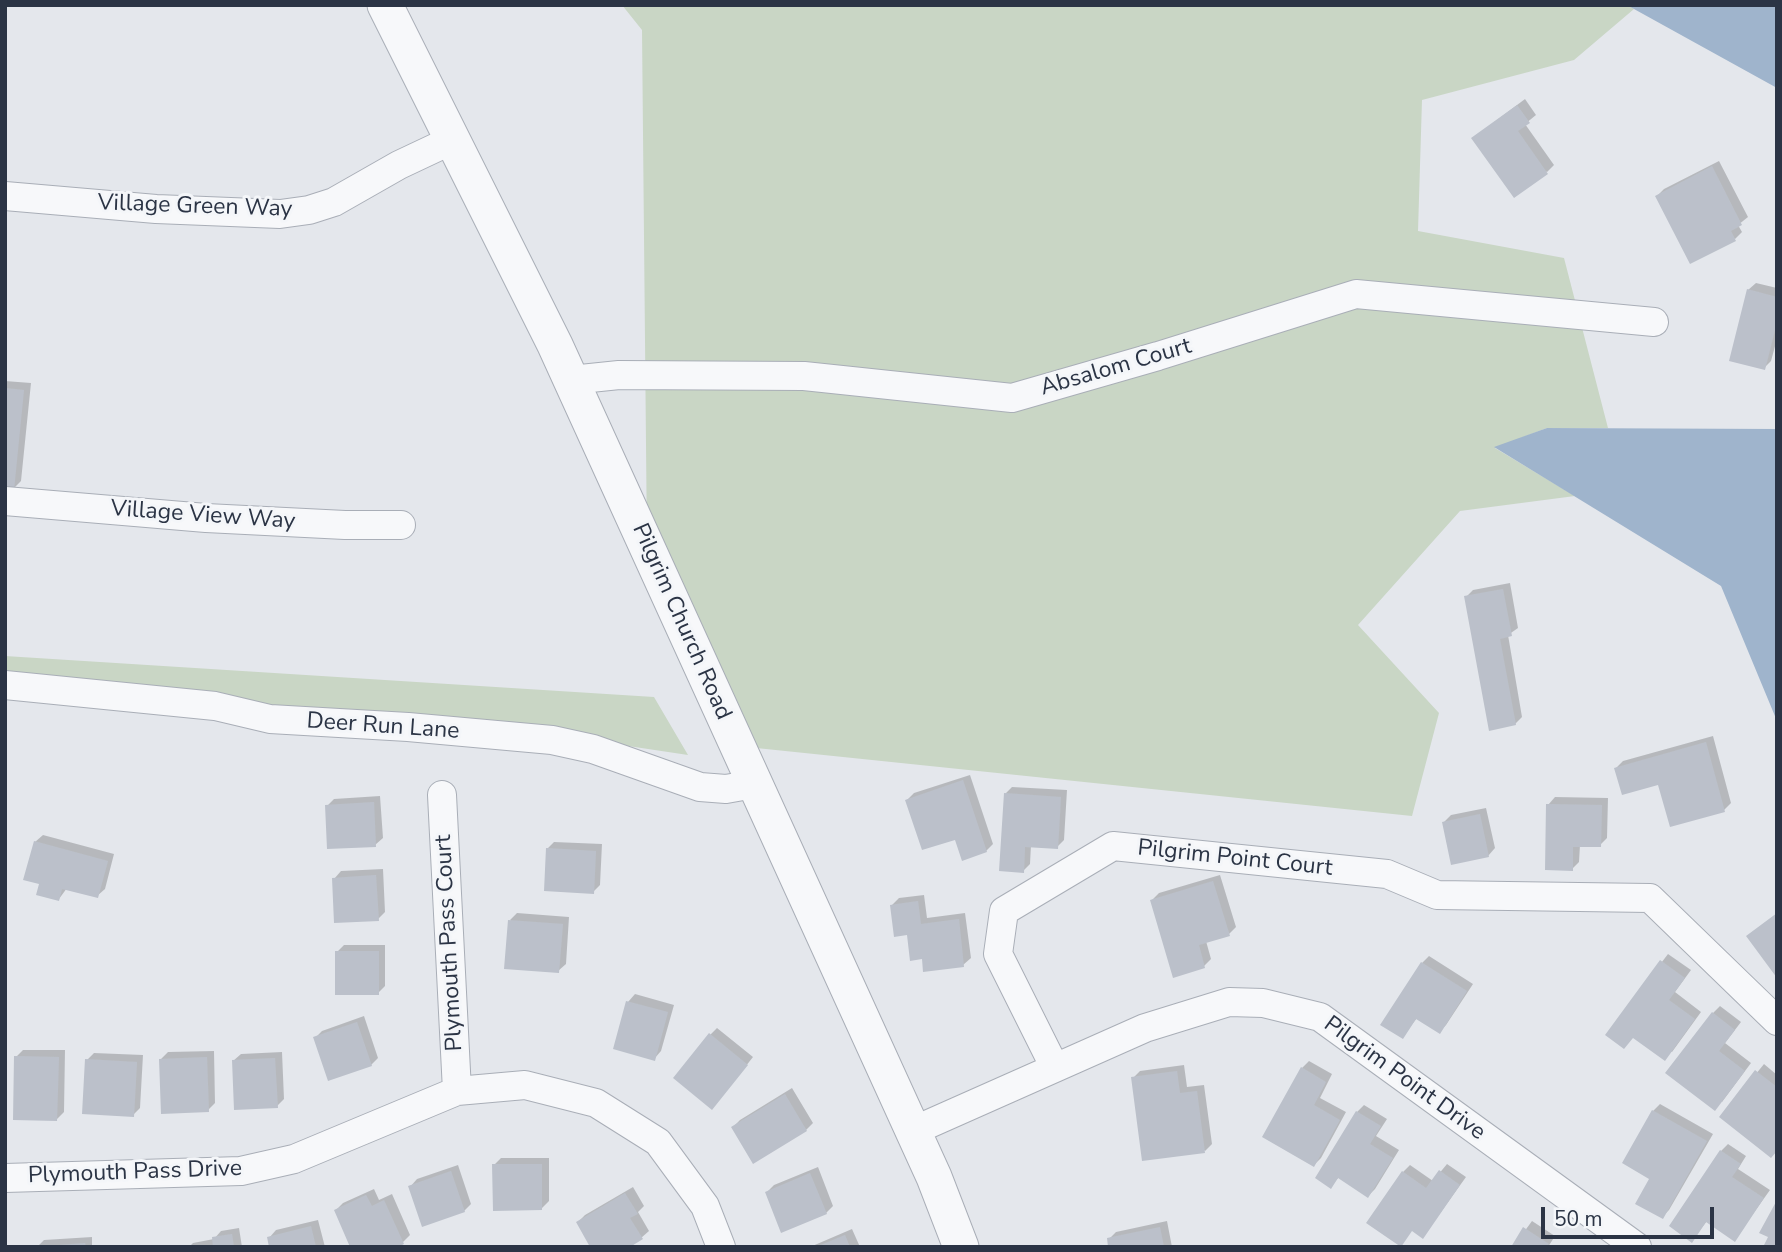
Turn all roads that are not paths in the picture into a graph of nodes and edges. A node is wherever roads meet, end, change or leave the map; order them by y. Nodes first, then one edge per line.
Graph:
1 (387, 6) edge
2 (452, 140) junction
3 (5, 196) edge
4 (1654, 322) dead end
5 (571, 380) junction
6 (5, 501) edge
7 (401, 525) dead end
8 (5, 685) edge
9 (754, 784) junction
10 (442, 795) dead end
11 (1777, 1021) edge
12 (1055, 1068) junction
13 (457, 1091) junction
14 (913, 1131) junction
15 (5, 1178) edge
16 (722, 1247) edge
17 (961, 1247) edge
18 (1637, 1247) edge

1 - 2 street, Pilgrim Church Road
2 - 3 street, Village Green Way
2 - 5 street, Pilgrim Church Road
4 - 5 street, Absalom Court
5 - 9 street, Pilgrim Church Road
6 - 7 street, Village View Way
8 - 9 street, Deer Run Lane
9 - 14 street, Pilgrim Church Road
10 - 13 street, Plymouth Pass Court
11 - 12 street, Pilgrim Point Court
12 - 14 street, Pilgrim Point Drive
12 - 18 street, Pilgrim Point Drive
13 - 15 street, Plymouth Pass Drive
13 - 16 street, Plymouth Pass Drive
14 - 17 street, Pilgrim Church Road

